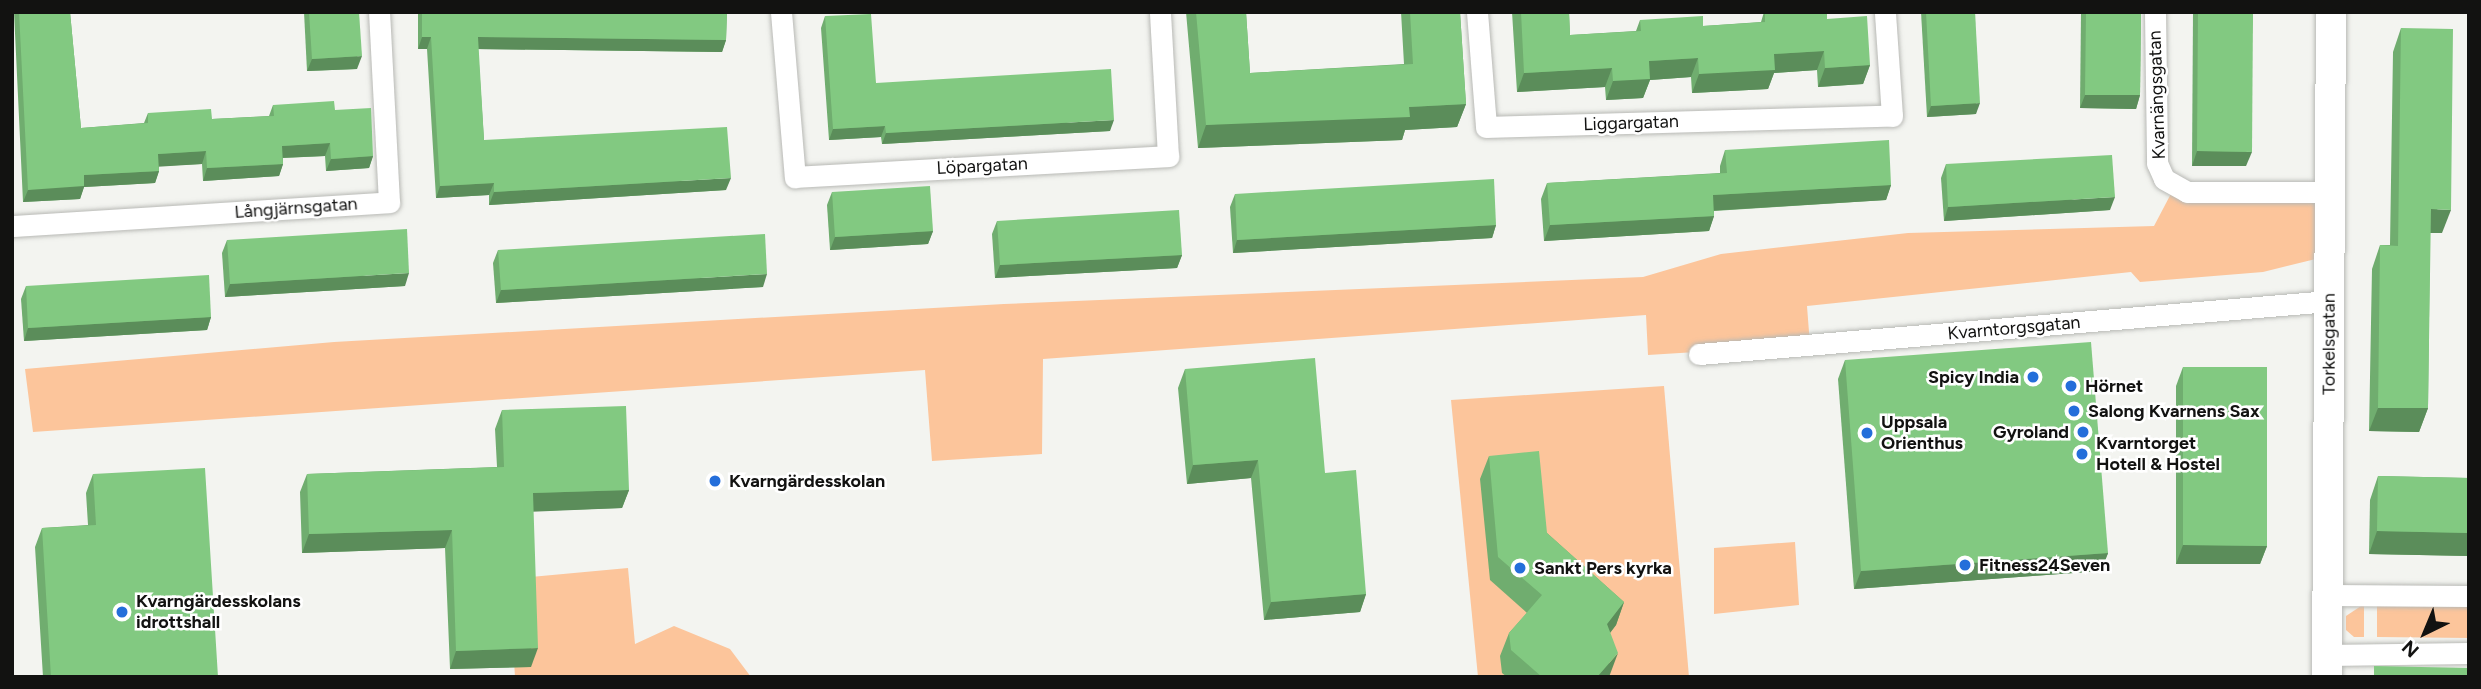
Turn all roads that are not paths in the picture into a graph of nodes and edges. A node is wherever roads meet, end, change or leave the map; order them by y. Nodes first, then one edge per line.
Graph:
1 (379, 12) edge
2 (781, 12) edge
3 (1160, 12) edge
4 (1477, 12) edge
5 (1885, 12) edge
6 (2155, 12) edge
7 (2331, 12) edge
8 (2327, 192) junction
9 (12, 226) edge
10 (2329, 301) junction
11 (1699, 354) dead end
12 (2329, 595) junction
13 (2469, 596) edge
14 (2469, 653) edge
15 (2327, 666) edge

1 - 9 street, Långjärnsgatan
2 - 3 street, Löpargatan
4 - 5 street, Liggargatan
6 - 8 street, Kvarnängsgatan
7 - 8 street, Torkelsgatan
8 - 10 street, Torkelsgatan
10 - 11 street, Kvarntorgsgatan
10 - 12 street, Torkelsgatan
12 - 13 street
12 - 15 street, Torkelsgatan
14 - 15 street

